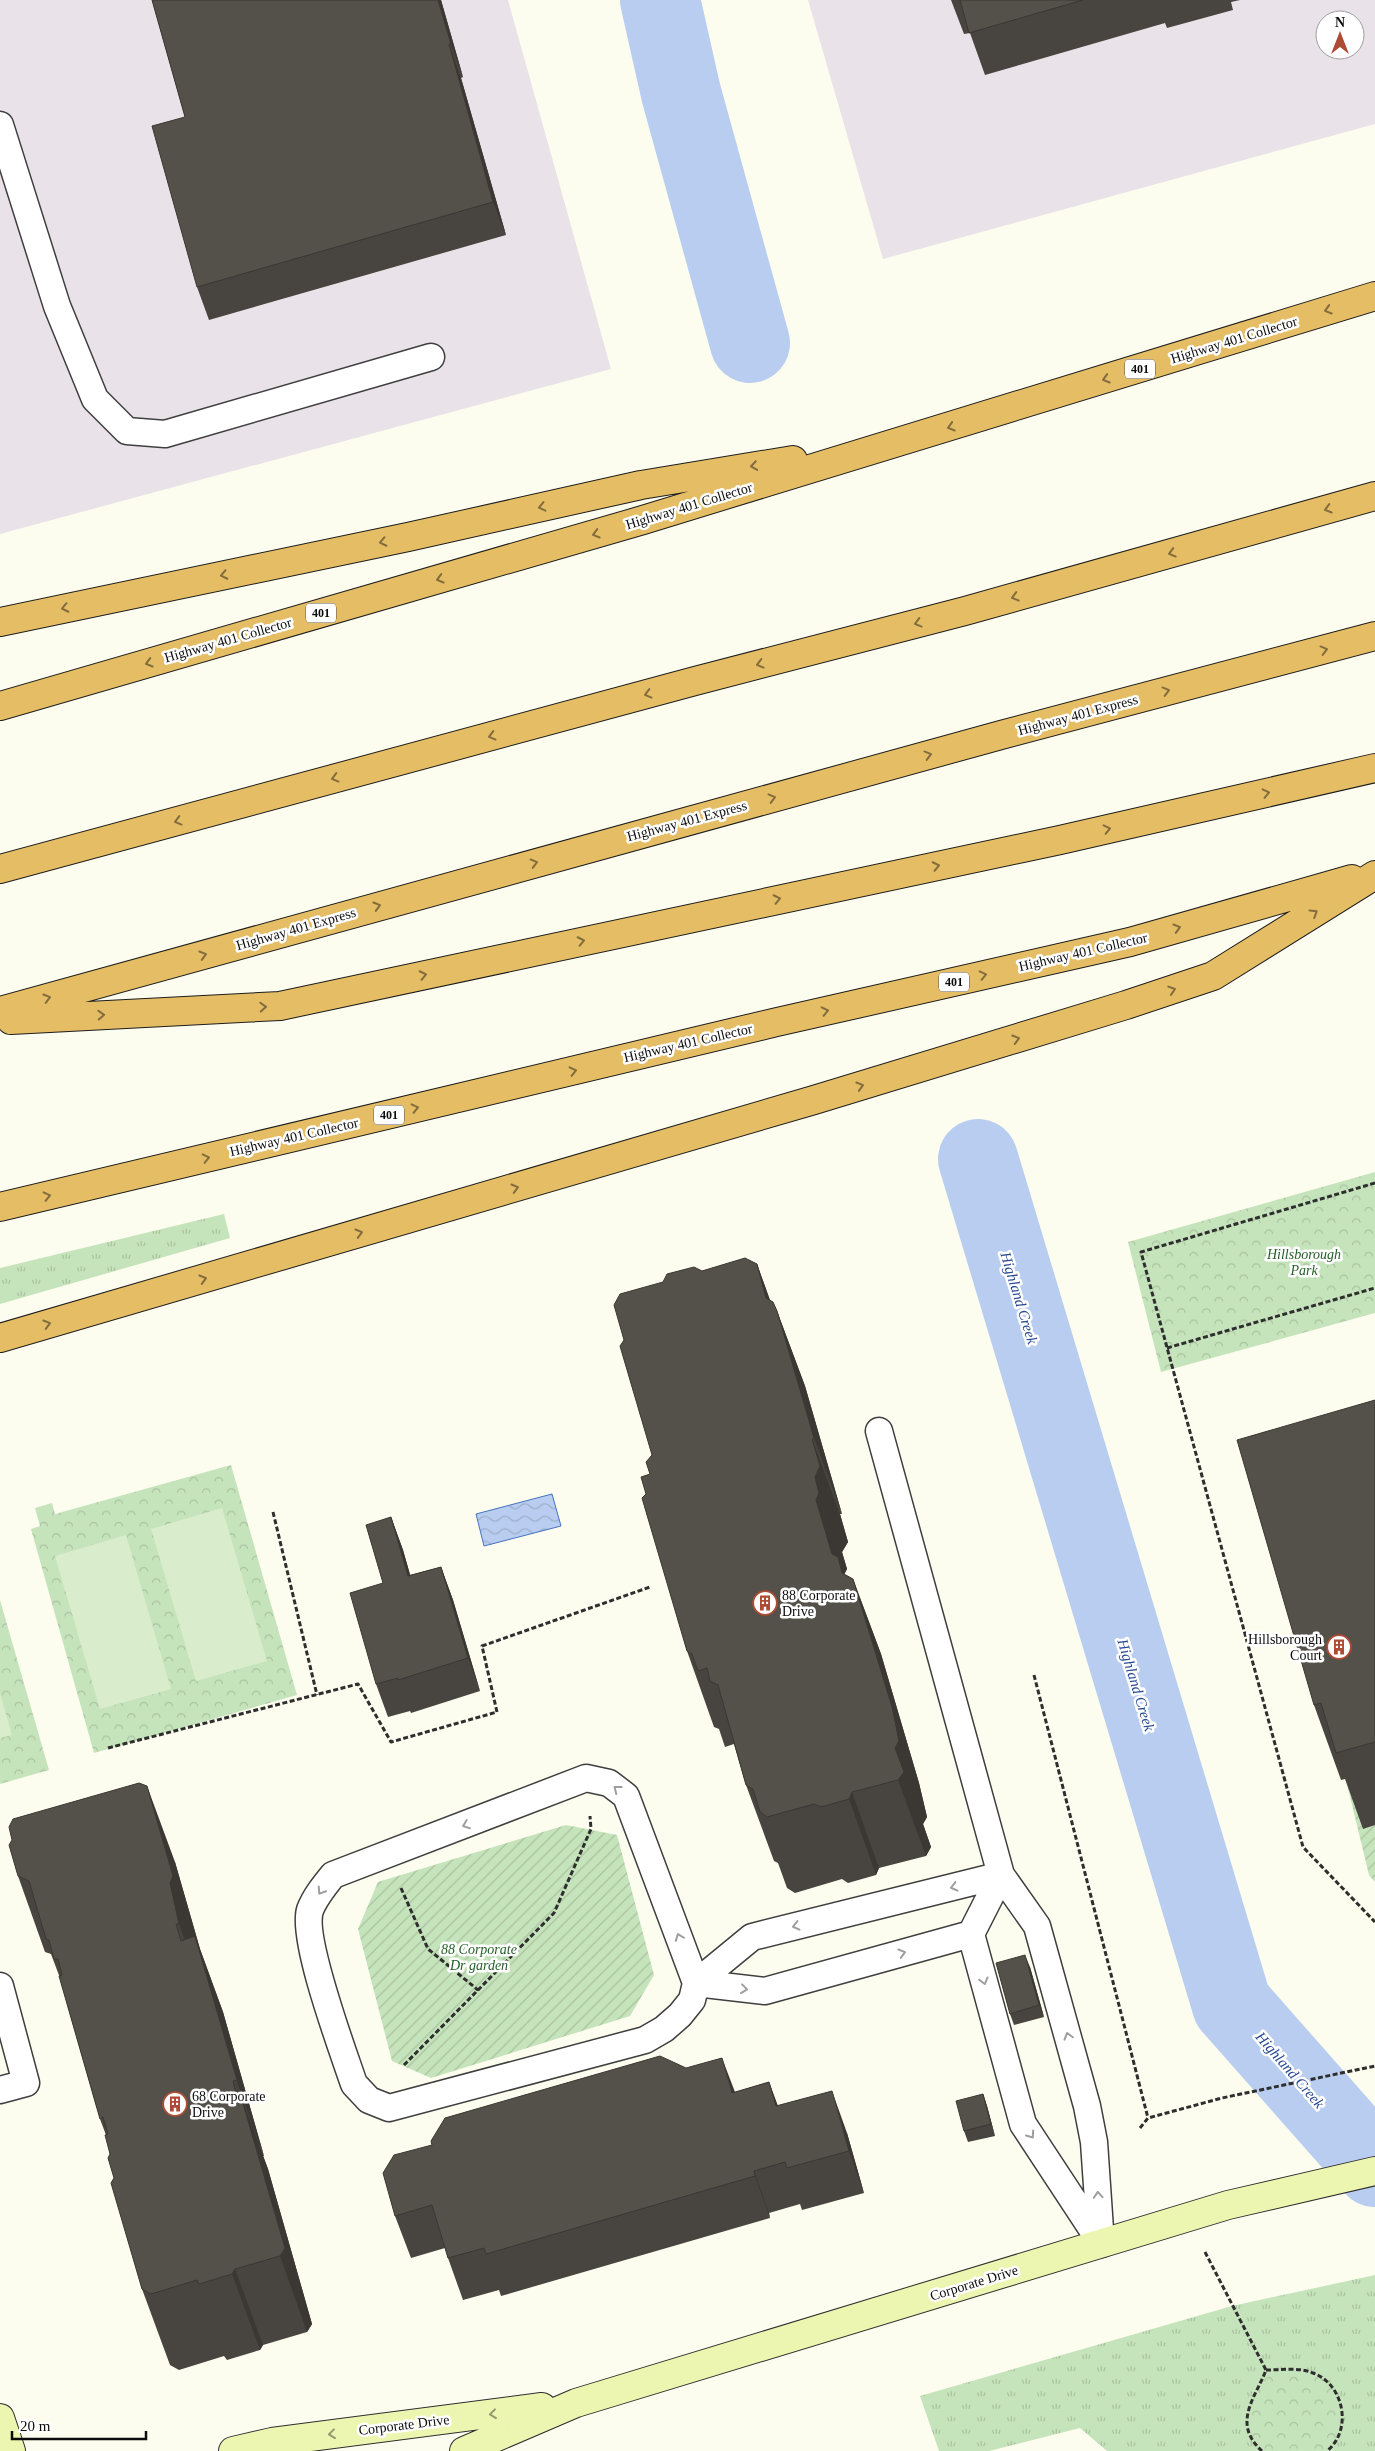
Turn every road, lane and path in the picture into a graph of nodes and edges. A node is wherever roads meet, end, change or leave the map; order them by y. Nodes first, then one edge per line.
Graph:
1 (0, 125) edge
2 (1375, 296) edge
3 (431, 357) dead end
4 (906, 441) junction
5 (1375, 496) edge
6 (0, 622) edge
7 (1375, 636) edge
8 (0, 706) edge
9 (1375, 768) edge
10 (0, 869) edge
11 (1375, 874) edge
12 (0, 1012) edge
13 (0, 1021) edge
14 (1375, 1183) edge
15 (0, 1207) edge
16 (1375, 1288) edge
17 (0, 1338) edge
18 (1167, 1348) junction
19 (880, 1431) dead end
20 (273, 1512) dead end
21 (650, 1587) edge
22 (1034, 1674) dead end
23 (317, 1695) junction
24 (108, 1748) dead end
25 (586, 1778) junction
26 (386, 1856) junction
27 (1002, 1875) junction
28 (1375, 1922) edge
29 (971, 1934) junction
30 (696, 1983) junction
31 (0, 1986) edge
32 (478, 1990) junction
33 (1374, 2066) edge
34 (0, 2090) edge
35 (390, 2108) junction
36 (1148, 2118) junction
37 (1140, 2128) dead end
38 (1375, 2172) edge
39 (1188, 2218) junction
40 (1101, 2244) junction
41 (1266, 2370) junction
42 (576, 2403) junction
43 (0, 2418) edge
44 (12, 2451) edge
45 (233, 2451) edge
46 (464, 2451) edge
47 (1262, 2451) edge
48 (1327, 2451) edge

1 - 3 lane
2 -> 4 highway, Highway 401 Collector / 401
4 -> 6 highway
4 -> 8 highway, Highway 401 Collector / 401
5 -> 10 highway
12 -> 7 highway, Highway 401 Express
13 -> 9 highway
15 -> 11 highway, Highway 401 Collector / 401
17 -> 11 highway
14 - 18 path
16 - 18 path
18 - 28 path
19 - 27 lane
20 - 23 path
21 - 23 path
22 - 36 path
23 - 24 path
25 -> 26 lane
30 -> 25 lane
25 - 32 path
26 - 32 path
26 -> 35 lane
27 - 29 lane
27 -> 30 lane
40 -> 27 lane
30 -> 29 lane
29 -> 40 lane
30 - 35 lane
31 - 34 lane
32 - 35 path
33 - 36 path
36 - 37 path
38 - 39 street, Corporate Drive
39 - 40 street, Corporate Drive
39 - 41 path
40 - 42 street, Corporate Drive
41 - 47 path
41 - 48 path
42 -> 45 street, Corporate Drive
42 - 46 street, Corporate Drive
43 - 44 street

